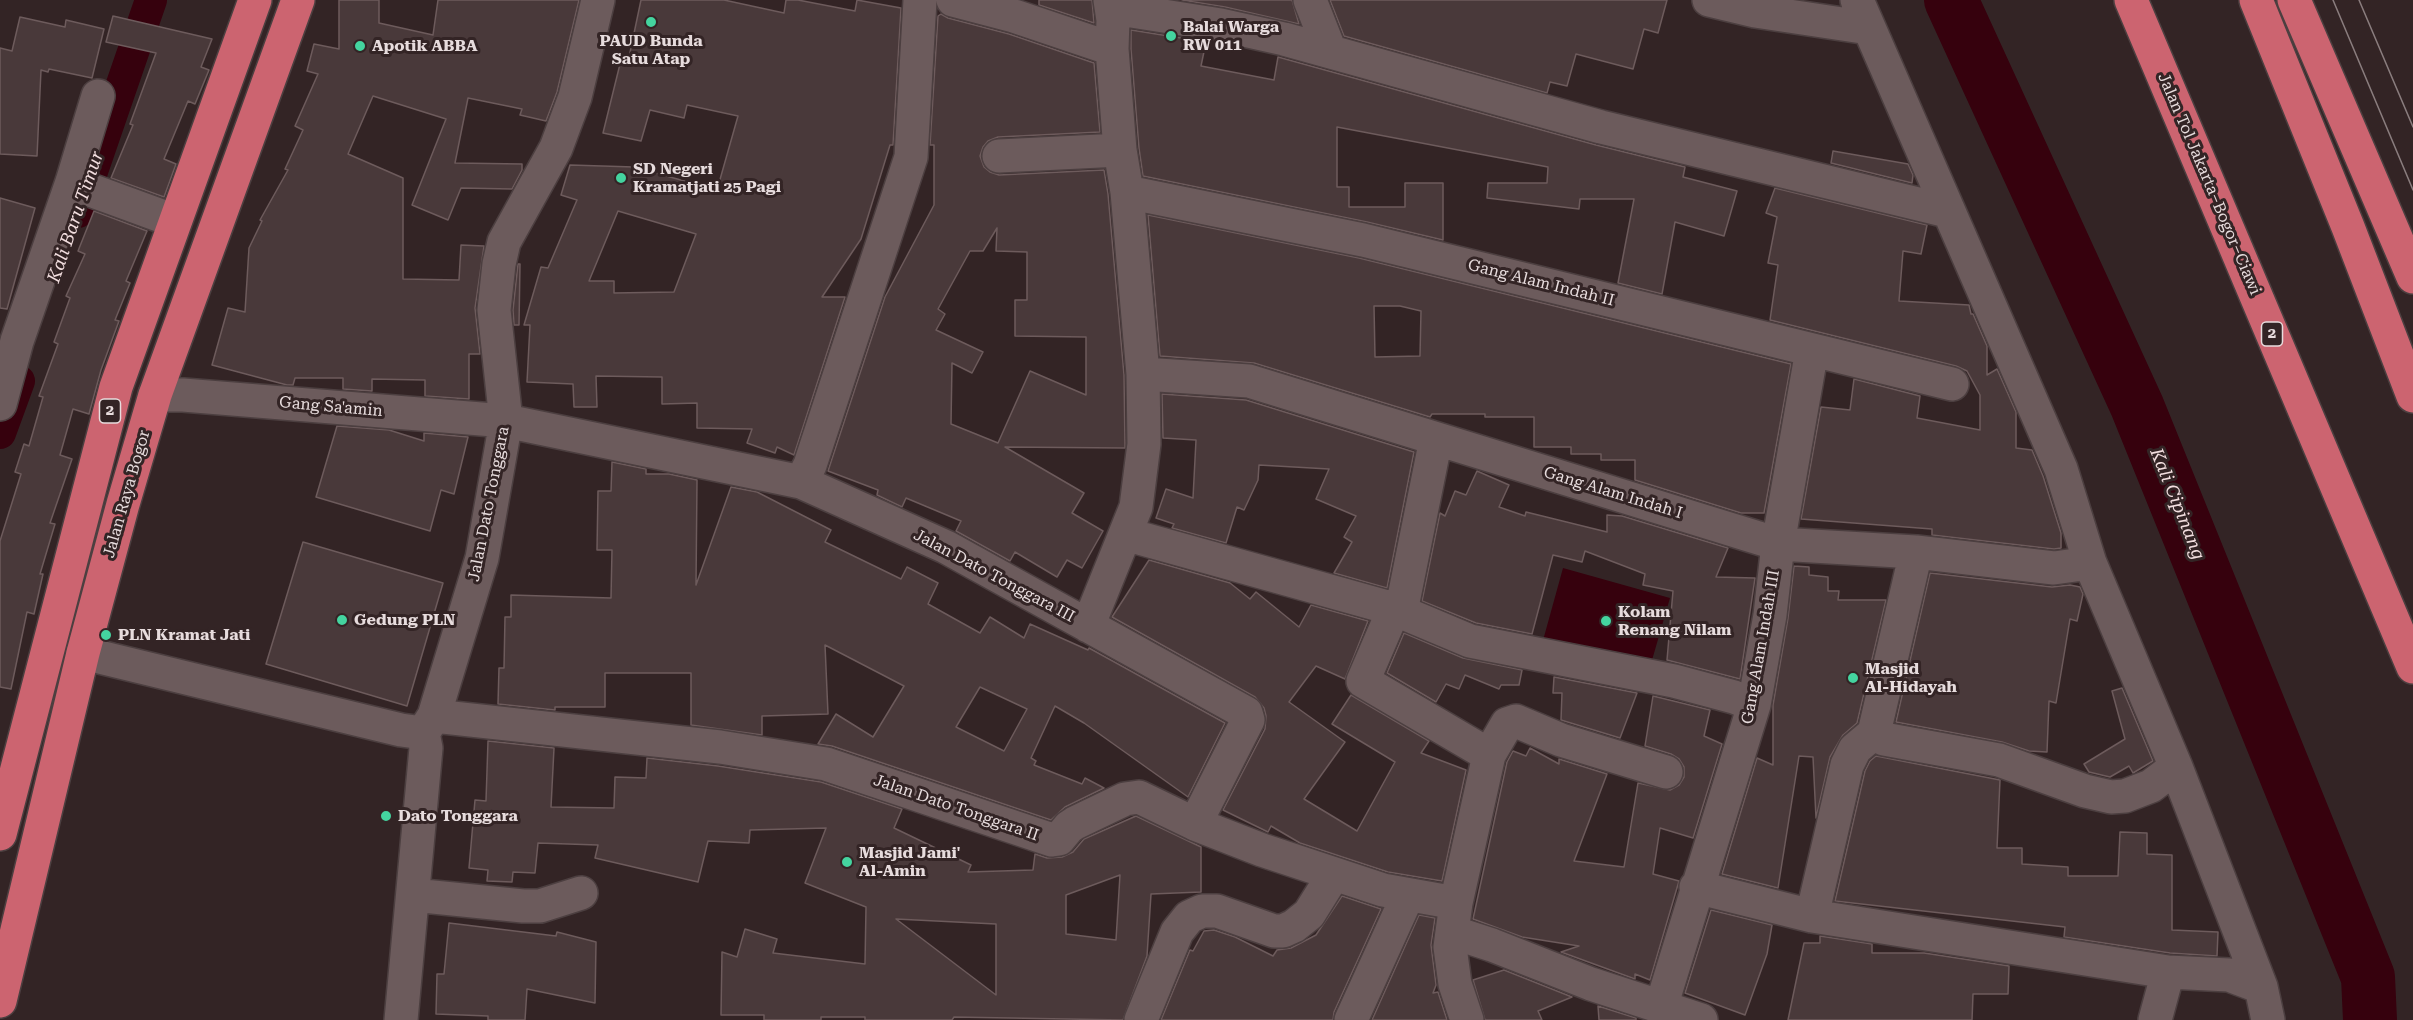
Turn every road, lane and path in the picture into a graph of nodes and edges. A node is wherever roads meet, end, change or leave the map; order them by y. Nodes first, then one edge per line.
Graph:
1 (255, 0) edge
2 (298, 0) edge
3 (598, 0) edge
4 (920, 0) edge
5 (953, 0) edge
6 (1310, 0) edge
7 (1709, 0) edge
8 (2131, 0) edge
9 (2256, 0) edge
10 (2294, 0) edge
11 (1111, 4) edge
12 (1015, 8) edge
13 (1863, 14) edge
14 (1112, 49) junction
15 (1330, 51) junction
16 (98, 96) dead end
17 (1120, 150) junction
18 (999, 156) dead end
19 (84, 188) junction
20 (1127, 192) junction
21 (1947, 211) junction
22 (175, 221) junction
23 (2413, 277) edge
24 (1812, 350) junction
25 (1143, 374) junction
26 (1952, 384) dead end
27 (155, 395) junction
28 (2413, 396) edge
29 (0, 404) edge
30 (506, 421) junction
31 (1436, 439) junction
32 (801, 482) junction
33 (1125, 534) junction
34 (1778, 544) junction
35 (1916, 552) junction
36 (2090, 563) junction
37 (1397, 610) junction
38 (1088, 626) junction
39 (83, 653) junction
40 (2413, 667) edge
41 (1754, 705) junction
42 (429, 724) junction
43 (1874, 733) junction
44 (1489, 755) junction
45 (8, 761) edge
46 (2176, 766) junction
47 (1666, 772) dead end
48 (8, 801) junction
49 (46, 810) junction
50 (1195, 824) junction
51 (0, 834) edge
52 (1334, 874) junction
53 (1696, 887) junction
54 (581, 893) dead end
55 (413, 895) junction
56 (1408, 895) junction
57 (1812, 916) junction
58 (1454, 917) junction
59 (2168, 972) junction
60 (2261, 987) junction
61 (0, 1000) edge
62 (1661, 1007) junction
63 (401, 1020) edge
64 (1141, 1020) edge
65 (1352, 1020) edge
66 (1467, 1020) edge
67 (1701, 1020) edge
68 (2155, 1020) edge
69 (2268, 1020) edge

1 - 22 highway, 2
2 - 27 highway, Jalan Raya Bogor
3 - 30 street, Jalan Dato Tonggara
4 - 32 street
5 - 12 street
6 - 15 street
7 - 13 street
8 - 40 highway, Jalan Tol Jakarta–Bogor–Ciawi / 2
9 - 28 highway
10 - 23 highway
11 - 14 street, Jalan Dato Tonggara III
11 - 15 street
12 - 14 street
13 - 21 street
14 - 17 street, Jalan Dato Tonggara III
15 - 21 street
16 - 19 street
17 - 18 street
17 - 20 street, Jalan Dato Tonggara III
19 - 22 street
19 - 29 street
20 - 24 street, Gang Alam Indah II
20 - 25 street, Jalan Dato Tonggara III
21 - 36 street
22 - 45 highway, 2
24 - 26 street, Gang Alam Indah II
24 - 34 street, Gang Alam Indah III
25 - 31 street, Gang Alam Indah I
25 - 33 street, Jalan Dato Tonggara III
27 - 30 street, Gang Sa'amin
27 - 39 highway, Jalan Raya Bogor
30 - 32 street, Jalan Dato Tonggara III
30 - 42 street, Jalan Dato Tonggara
31 - 34 street, Gang Alam Indah I
31 - 37 street
32 - 38 street, Jalan Dato Tonggara III
33 - 37 street
33 - 38 street, Jalan Dato Tonggara III
34 - 35 street, Gang Alam Indah I
34 - 41 street, Gang Alam Indah III
35 - 36 street, Gang Alam Indah I
35 - 43 street
36 - 46 street
37 - 41 street
37 - 44 street
38 - 50 street
39 - 42 street
39 - 49 highway, Jalan Raya Bogor
41 - 53 street, Gang Alam Indah III
42 - 50 street, Jalan Dato Tonggara II
42 - 55 street, Jalan Dato Tonggara
43 - 46 street
43 - 57 street
44 - 47 street
44 - 58 street
45 - 48 highway, 2
46 - 60 street
48 - 49 highway
48 - 51 highway, 2
49 - 61 highway, Jalan Raya Bogor
50 - 52 street
52 - 56 street
52 - 64 street
53 - 57 street
53 - 62 street, Gang Alam Indah III
54 - 55 street
55 - 63 street, Jalan Dato Tonggara
56 - 58 street
56 - 65 street
57 - 59 street
58 - 62 street
58 - 66 street
59 - 60 street
59 - 68 street
60 - 69 street
62 - 67 street

